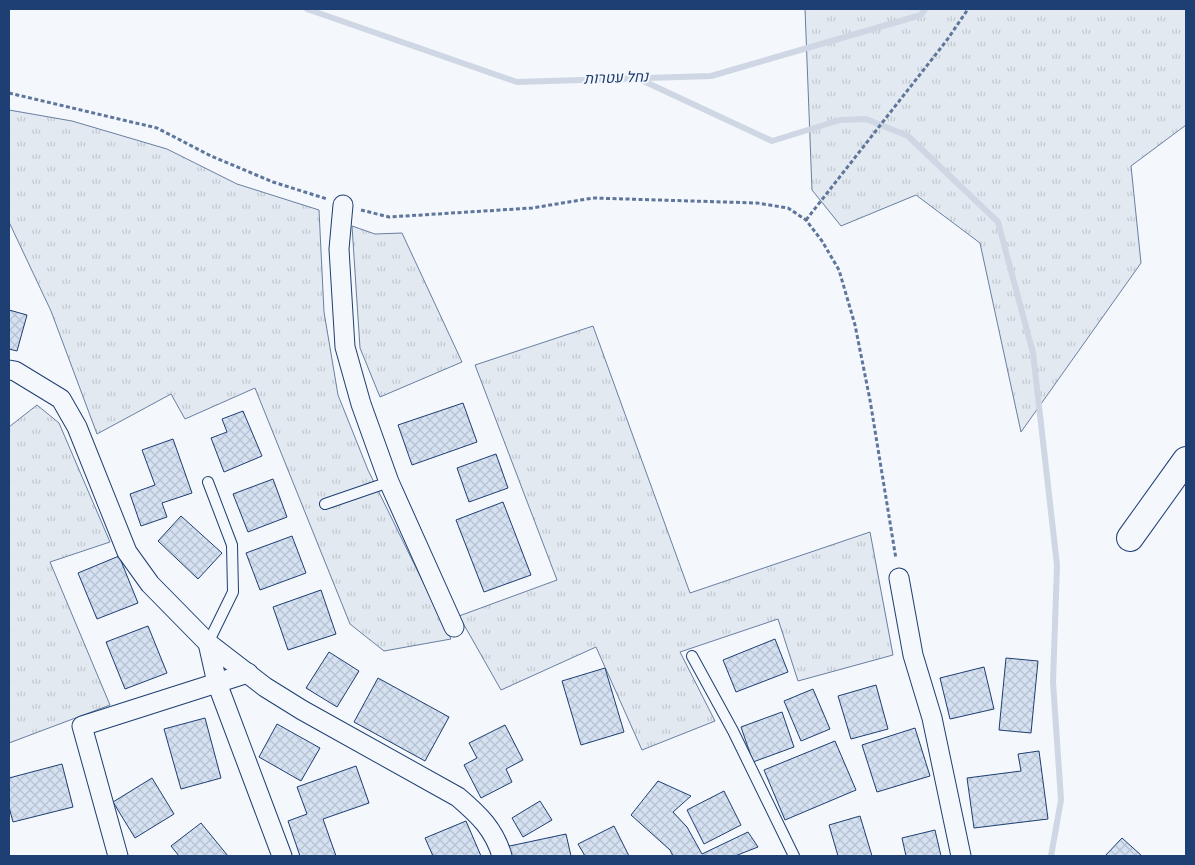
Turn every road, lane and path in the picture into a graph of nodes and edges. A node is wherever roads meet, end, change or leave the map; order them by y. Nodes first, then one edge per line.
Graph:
1 (968, 9) edge
2 (9, 93) edge
3 (343, 205) junction
4 (806, 220) junction
5 (11, 371) edge
6 (1186, 460) edge
7 (208, 482) dead end
8 (389, 482) junction
9 (325, 504) dead end
10 (1130, 538) dead end
11 (899, 578) joint
12 (454, 627) dead end
13 (208, 643) junction
14 (692, 656) dead end
15 (248, 673) junction
16 (218, 683) junction
17 (118, 856) edge
18 (282, 856) edge
19 (502, 856) edge
20 (794, 856) edge
21 (961, 856) edge

1 - 4 path
2 - 3 path
3 - 4 path
3 - 8 street
4 - 11 path
5 - 13 street
6 - 10 main road
7 - 13 lane
8 - 9 lane
8 - 12 street
11 - 21 street
13 - 15 street
13 - 16 street
14 - 20 lane
15 - 16 street
15 - 19 street
16 - 17 street
16 - 18 street

